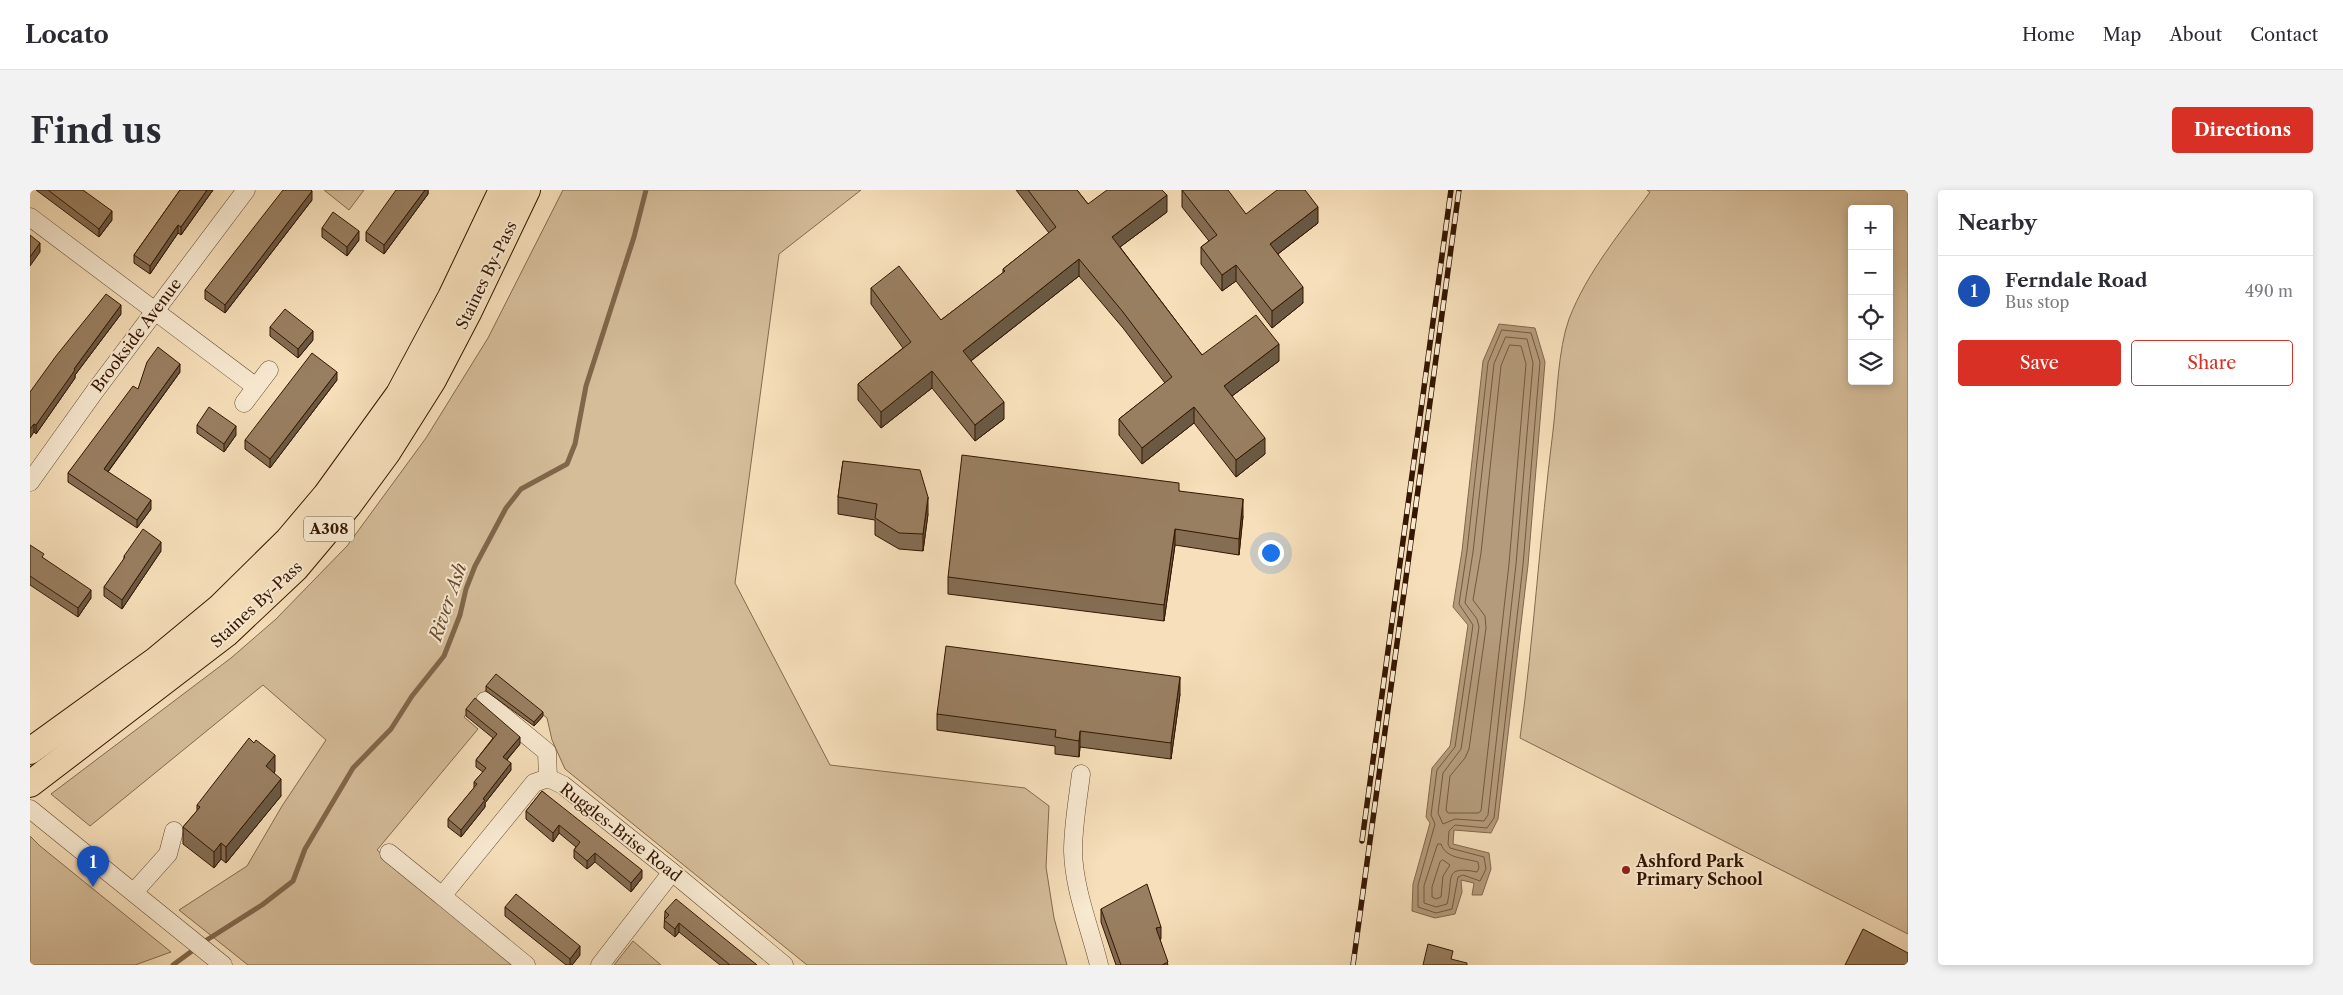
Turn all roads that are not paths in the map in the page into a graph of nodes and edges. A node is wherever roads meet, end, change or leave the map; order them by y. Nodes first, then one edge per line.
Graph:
1 (246, 190) edge
2 (502, 190) edge
3 (528, 190) edge
4 (30, 217) edge
5 (155, 310) junction
6 (269, 370) dead end
7 (256, 387) junction
8 (244, 403) dead end
9 (30, 482) edge
10 (485, 700) dead end
11 (30, 751) edge
12 (1081, 774) dead end
13 (548, 778) junction
14 (30, 783) edge
15 (30, 809) edge
16 (174, 830) dead end
17 (389, 853) dead end
18 (672, 872) junction
19 (134, 892) junction
20 (442, 896) junction
21 (223, 965) edge
22 (526, 965) edge
23 (600, 965) edge
24 (784, 965) edge
25 (1099, 965) edge

1 - 5 street, Brookside Avenue
2 - 11 highway, Staines By-Pass / A308
3 - 14 highway, Staines By-Pass / A308
4 - 5 street
5 - 7 street
5 - 9 street, Brookside Avenue
6 - 7 street
7 - 8 street
10 - 13 street
12 - 25 street
13 - 18 street, Ruggles-Brise Road
13 - 20 street, Ruggles-Brise Road
15 - 19 street
16 - 19 street
17 - 20 street
18 - 23 street
18 - 24 street, Ruggles-Brise Road
19 - 21 street
20 - 22 street

